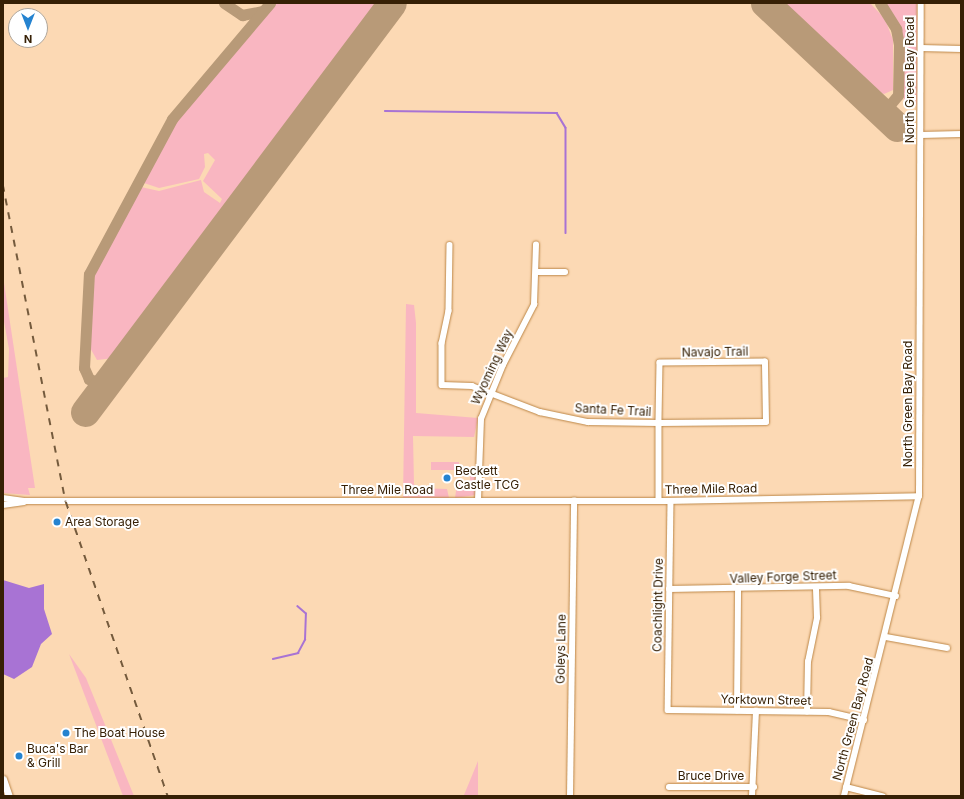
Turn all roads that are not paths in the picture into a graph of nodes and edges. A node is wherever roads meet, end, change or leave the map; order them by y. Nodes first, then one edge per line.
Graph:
1 (921, 3) edge
2 (921, 48) junction
3 (961, 49) edge
4 (961, 134) edge
5 (920, 135) junction
6 (450, 245) dead end
7 (536, 245) dead end
8 (536, 272) junction
9 (565, 272) dead end
10 (491, 393) junction
11 (766, 422) joint
12 (659, 423) junction
13 (919, 496) junction
14 (3, 498) edge
15 (24, 501) junction
16 (478, 501) junction
17 (574, 501) junction
18 (671, 501) junction
19 (659, 502) junction
20 (3, 505) edge
21 (816, 588) junction
22 (669, 589) junction
23 (738, 590) junction
24 (896, 596) junction
25 (886, 637) junction
26 (947, 648) dead end
27 (668, 710) joint
28 (737, 711) junction
29 (756, 711) junction
30 (807, 712) junction
31 (864, 720) junction
32 (3, 779) edge
33 (669, 787) dead end
34 (754, 787) junction
35 (846, 787) junction
36 (9, 796) edge
37 (570, 796) edge
38 (752, 796) edge
39 (844, 796) edge
40 (882, 796) edge

1 - 2 street, North Green Bay Road
2 - 3 street
2 - 5 street, North Green Bay Road
4 - 5 street
5 - 13 street, North Green Bay Road
6 - 10 street, Santa Fe Trail
7 - 8 street, Wyoming Way
8 - 9 street
8 - 10 street, Wyoming Way
10 - 12 street, Santa Fe Trail
10 - 16 street, Wyoming Way
11 - 12 street, Santa Fe Trail
11 - 12 street, Navajo Trail
12 - 19 street
13 - 18 street, Three Mile Road
13 - 24 street, North Green Bay Road
14 - 15 street, Three Mile Road
15 - 16 street, Three Mile Road
15 - 20 street, Three Mile Road
16 - 17 street, Three Mile Road
17 - 19 street, Three Mile Road
17 - 37 street, Goleys Lane
18 - 19 street, Three Mile Road
18 - 22 street, Coachlight Drive
21 - 23 street, Valley Forge Street
21 - 24 street, Valley Forge Street
21 - 30 street
22 - 23 street, Valley Forge Street
22 - 27 street, Coachlight Drive
23 - 28 street
24 - 25 street, North Green Bay Road
25 - 26 street
25 - 31 street, North Green Bay Road
27 - 28 street, Yorktown Street
28 - 29 street, Yorktown Street
29 - 30 street, Yorktown Street
29 - 34 street
30 - 31 street, Yorktown Street
31 - 35 street, North Green Bay Road
32 - 36 main road
33 - 34 street, Bruce Drive
34 - 38 street
35 - 39 street, North Green Bay Road
35 - 40 street

